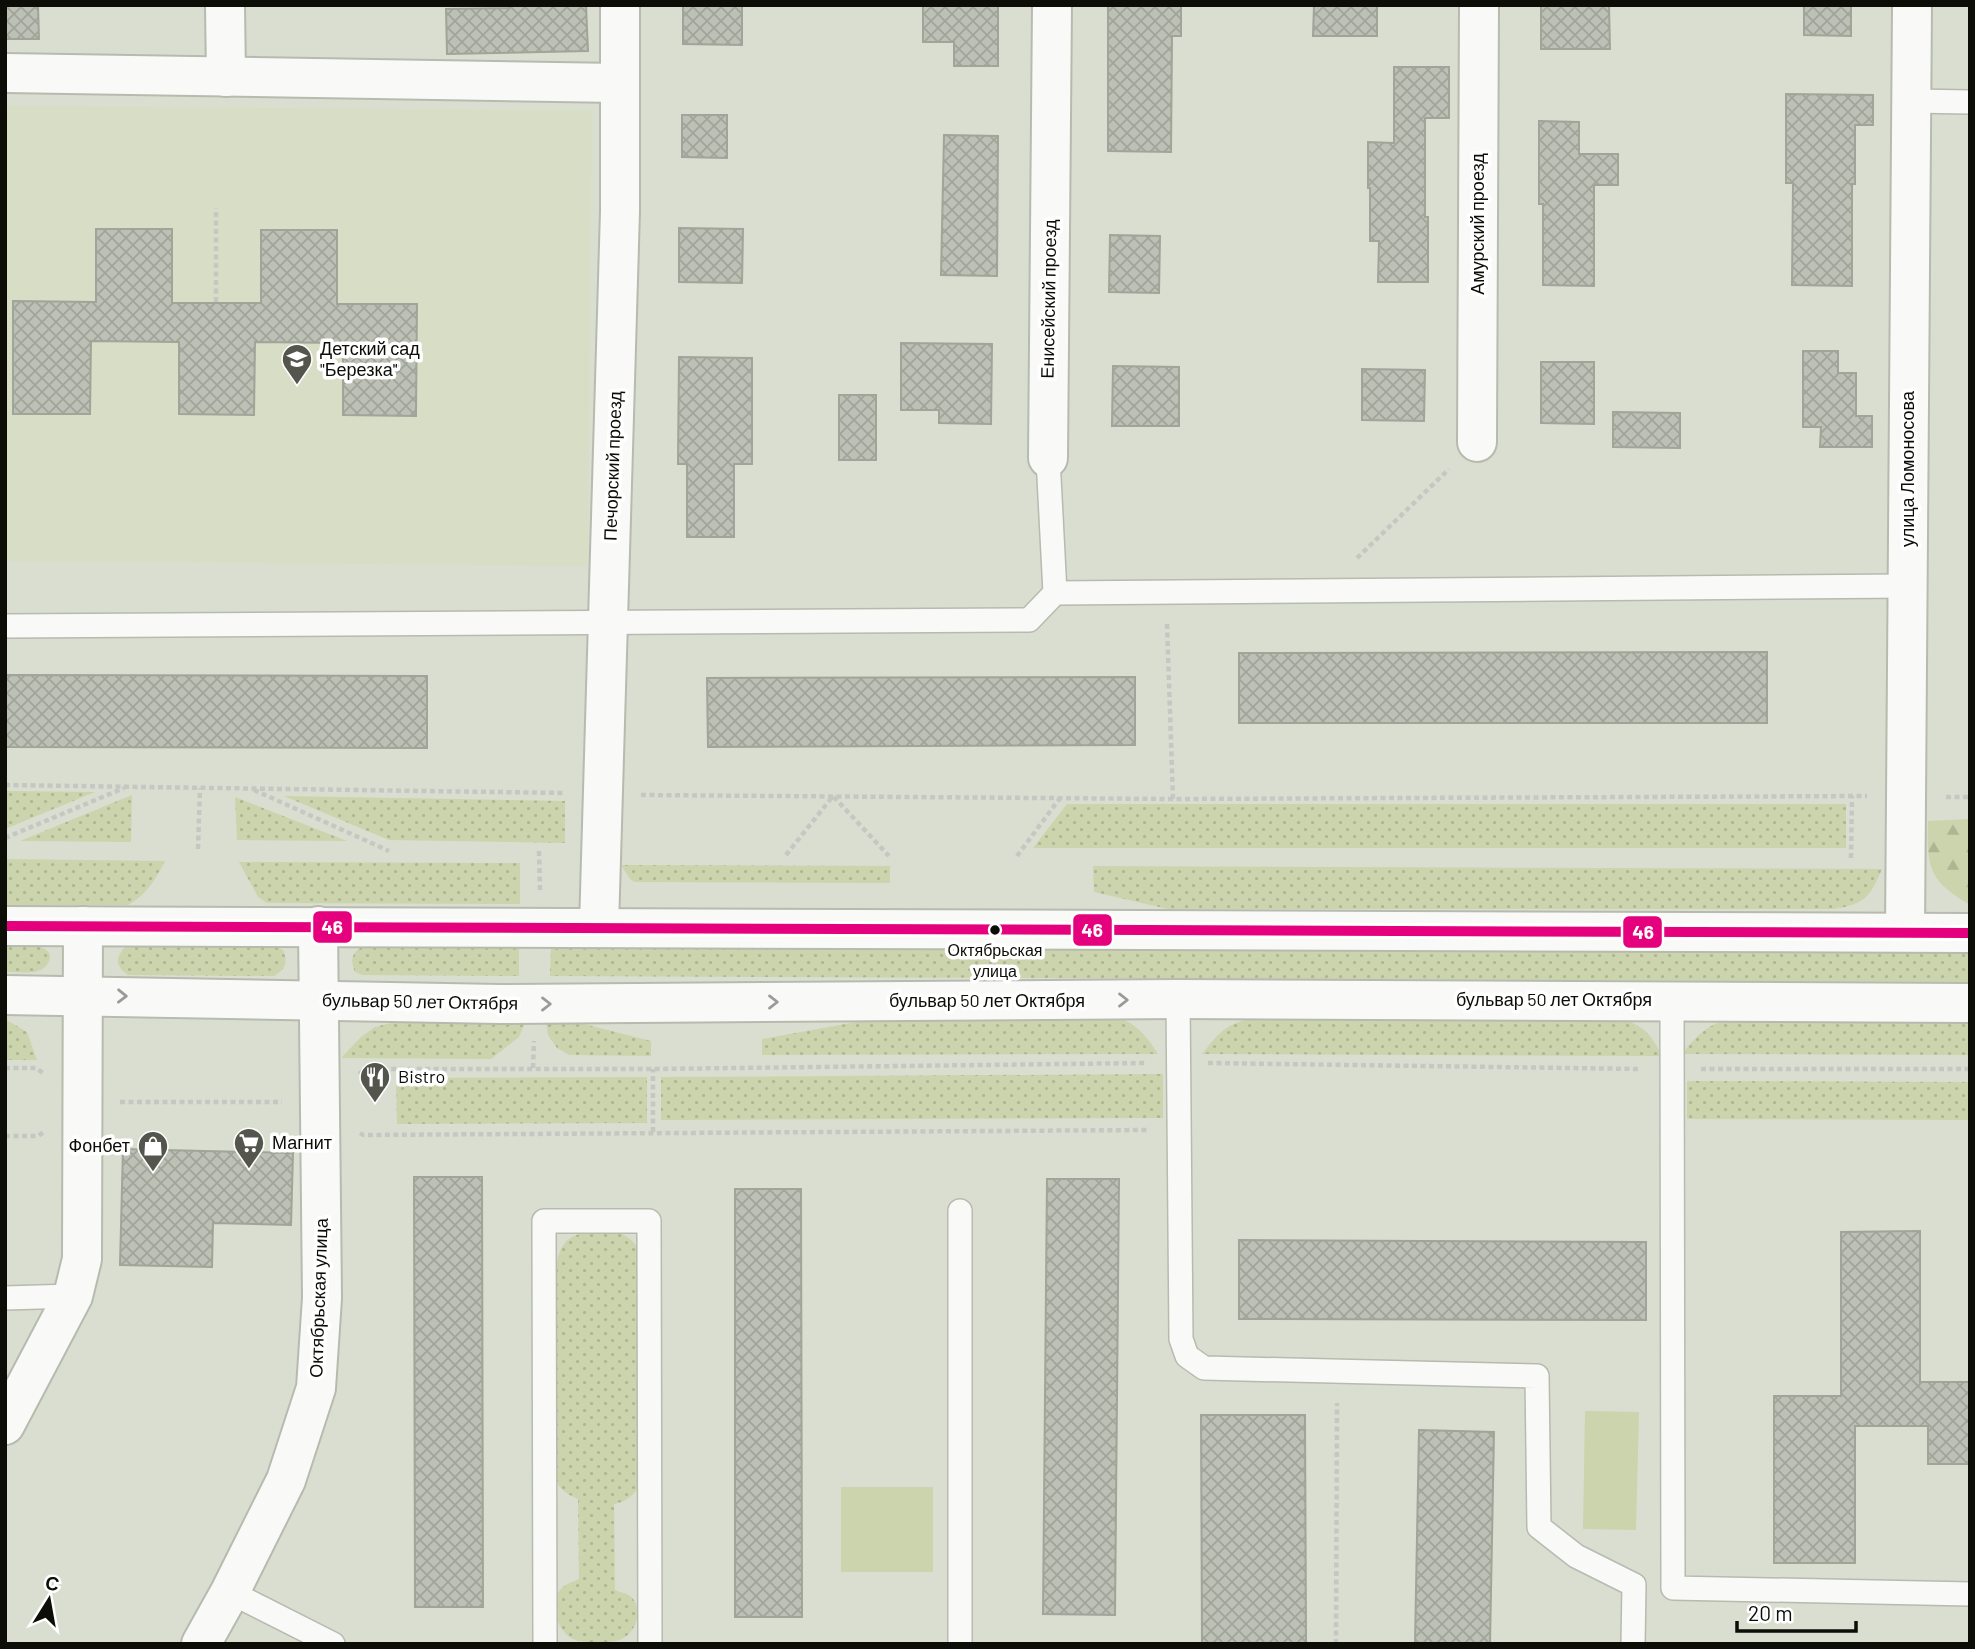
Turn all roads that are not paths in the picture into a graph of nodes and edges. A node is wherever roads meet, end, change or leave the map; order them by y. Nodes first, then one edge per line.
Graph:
1 (225, 5) edge
2 (620, 5) edge
3 (1052, 5) edge
4 (1479, 5) edge
5 (1913, 5) edge
6 (5, 73) edge
7 (226, 77) junction
8 (619, 83) junction
9 (1912, 101) junction
10 (1970, 102) edge
11 (1477, 442) road end
12 (1048, 458) joint
13 (1908, 586) junction
14 (1055, 593) junction
15 (609, 623) junction
16 (5, 626) edge
17 (5, 926) edge
18 (83, 926) junction
19 (318, 926) junction
20 (599, 927) junction
21 (1905, 932) junction
22 (1970, 933) edge
23 (5, 995) edge
24 (82, 995) junction
25 (1178, 999) junction
26 (1672, 1000) junction
27 (318, 1001) junction
28 (1970, 1003) edge
29 (960, 1211) dead end
30 (73, 1296) junction
31 (5, 1298) edge
32 (5, 1425) edge
33 (1634, 1586) junction
34 (1673, 1588) junction
35 (230, 1592) junction
36 (1970, 1594) edge
37 (201, 1644) edge
38 (333, 1644) edge
39 (545, 1644) edge
40 (650, 1644) edge
41 (960, 1644) edge
42 (1633, 1644) edge

1 - 7 street
2 - 8 street, Печорский проезд
3 - 12 street, Енисейский проезд
4 - 11 street, Амурский проезд
5 - 9 street, улица Ломоносова
6 - 7 street
7 - 8 street
8 - 15 street, Печорский проезд
9 - 10 lane
9 - 13 street, улица Ломоносова
12 - 14 lane, Енисейский проезд
13 - 14 lane
13 - 21 street, улица Ломоносова
14 - 15 lane
15 - 16 lane
15 - 20 street, Печорский проезд
17 - 18 street
18 - 19 street
18 - 24 street
19 - 20 street
19 - 27 street, Октябрьская улица
20 - 21 street
21 - 22 street
23 - 24 street, бульвар 50 лет Октября
24 -> 27 street, бульвар 50 лет Октября
24 - 30 street
25 - 26 street, бульвар 50 лет Октября
27 -> 25 street, бульвар 50 лет Октября
25 - 33 lane
26 - 28 street, бульвар 50 лет Октября
26 - 34 lane
27 - 35 street, Октябрьская улица
29 - 41 lane
30 - 31 lane
30 - 32 street
33 - 34 lane
33 - 42 lane
34 - 36 lane
35 - 37 street, Октябрьская улица
35 - 38 lane
39 - 40 lane

